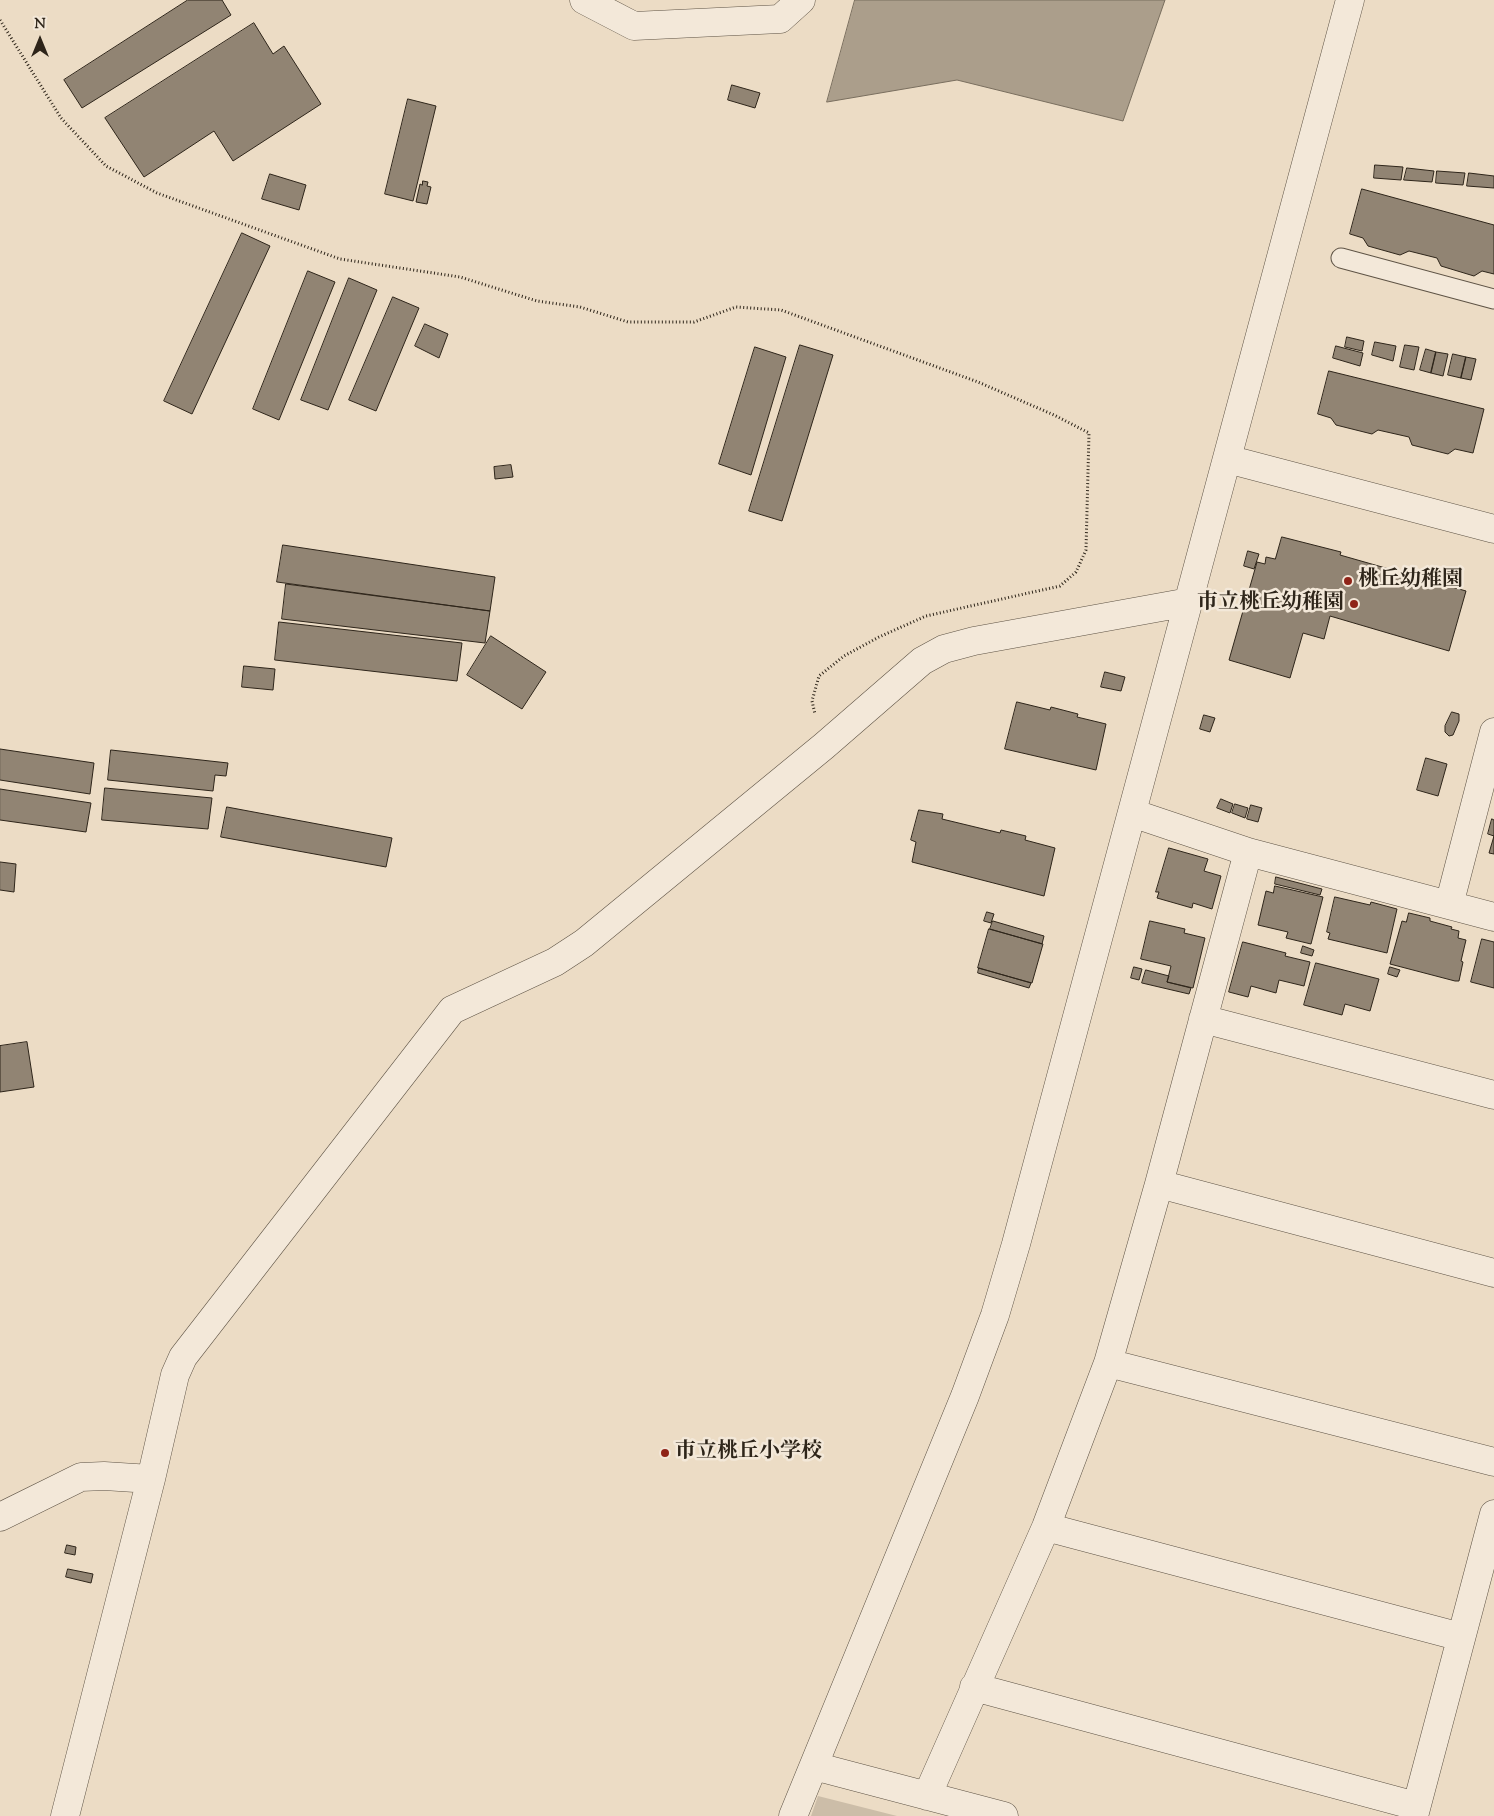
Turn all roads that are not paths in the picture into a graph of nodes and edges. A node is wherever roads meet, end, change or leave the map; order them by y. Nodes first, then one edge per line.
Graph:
1 (584, 0) edge
2 (800, 0) edge
3 (1350, 0) edge
4 (1341, 258) dead end
5 (1494, 299) edge
6 (1227, 459) junction
7 (1494, 529) edge
8 (1189, 602) junction
9 (1494, 732) edge
10 (1132, 813) junction
11 (1248, 852) junction
12 (1449, 905) junction
13 (1494, 917) edge
14 (1203, 1019) junction
15 (1494, 1095) edge
16 (1159, 1184) junction
17 (1494, 1273) edge
18 (1108, 1363) junction
19 (1494, 1462) edge
20 (152, 1479) junction
21 (1494, 1514) edge
22 (0, 1517) edge
23 (1046, 1527) junction
24 (1461, 1637) junction
25 (974, 1687) junction
26 (814, 1766) junction
27 (926, 1796) junction
28 (1415, 1811) edge
29 (65, 1816) edge
30 (793, 1816) edge
31 (1004, 1816) edge

1 - 2 street
3 - 6 street
4 - 5 lane
6 - 7 street
6 - 8 street
8 - 10 street
8 - 20 street
9 - 12 street
10 - 11 street
10 - 26 street
11 - 12 street
11 - 14 street
12 - 13 street
14 - 15 street
14 - 16 street
16 - 17 street
16 - 18 street
18 - 19 street
18 - 23 street
20 - 22 street
20 - 29 street
21 - 24 street
23 - 24 street
23 - 25 street
24 - 28 street
25 - 27 street
25 - 28 street
26 - 27 street
26 - 30 street
27 - 31 street

